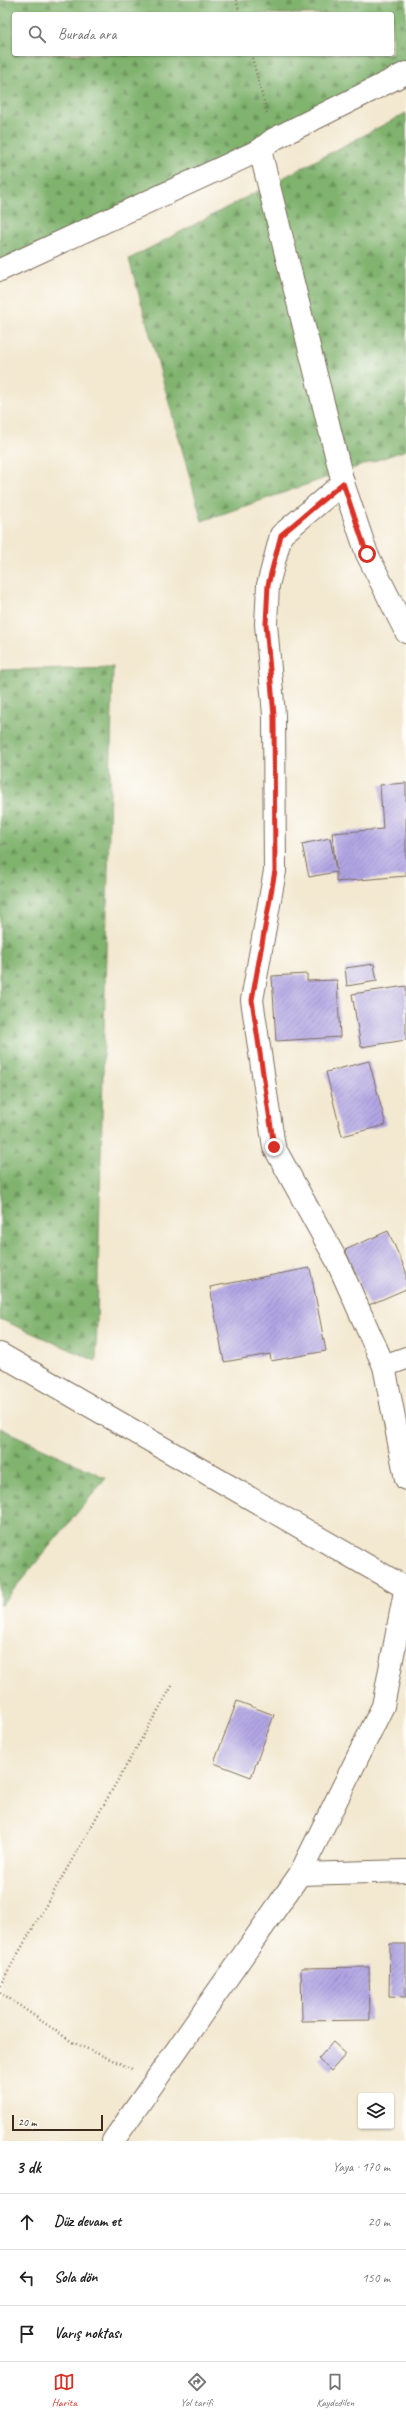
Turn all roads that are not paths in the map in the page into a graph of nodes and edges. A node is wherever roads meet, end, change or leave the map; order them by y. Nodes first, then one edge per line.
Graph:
1 (406, 73) edge
2 (267, 145) junction
3 (0, 270) edge
4 (343, 483) junction
5 (406, 632) edge
6 (0, 1354) edge
7 (406, 1358) edge
8 (384, 1366) junction
9 (406, 1479) edge
10 (406, 1587) edge
11 (404, 1869) edge
12 (300, 1874) junction
13 (113, 2141) edge

1 - 2 street
2 - 3 street
2 - 4 street
4 - 5 street
4 - 8 street
6 - 10 street
7 - 8 street
8 - 9 street
10 - 12 street
11 - 12 street
12 - 13 street

